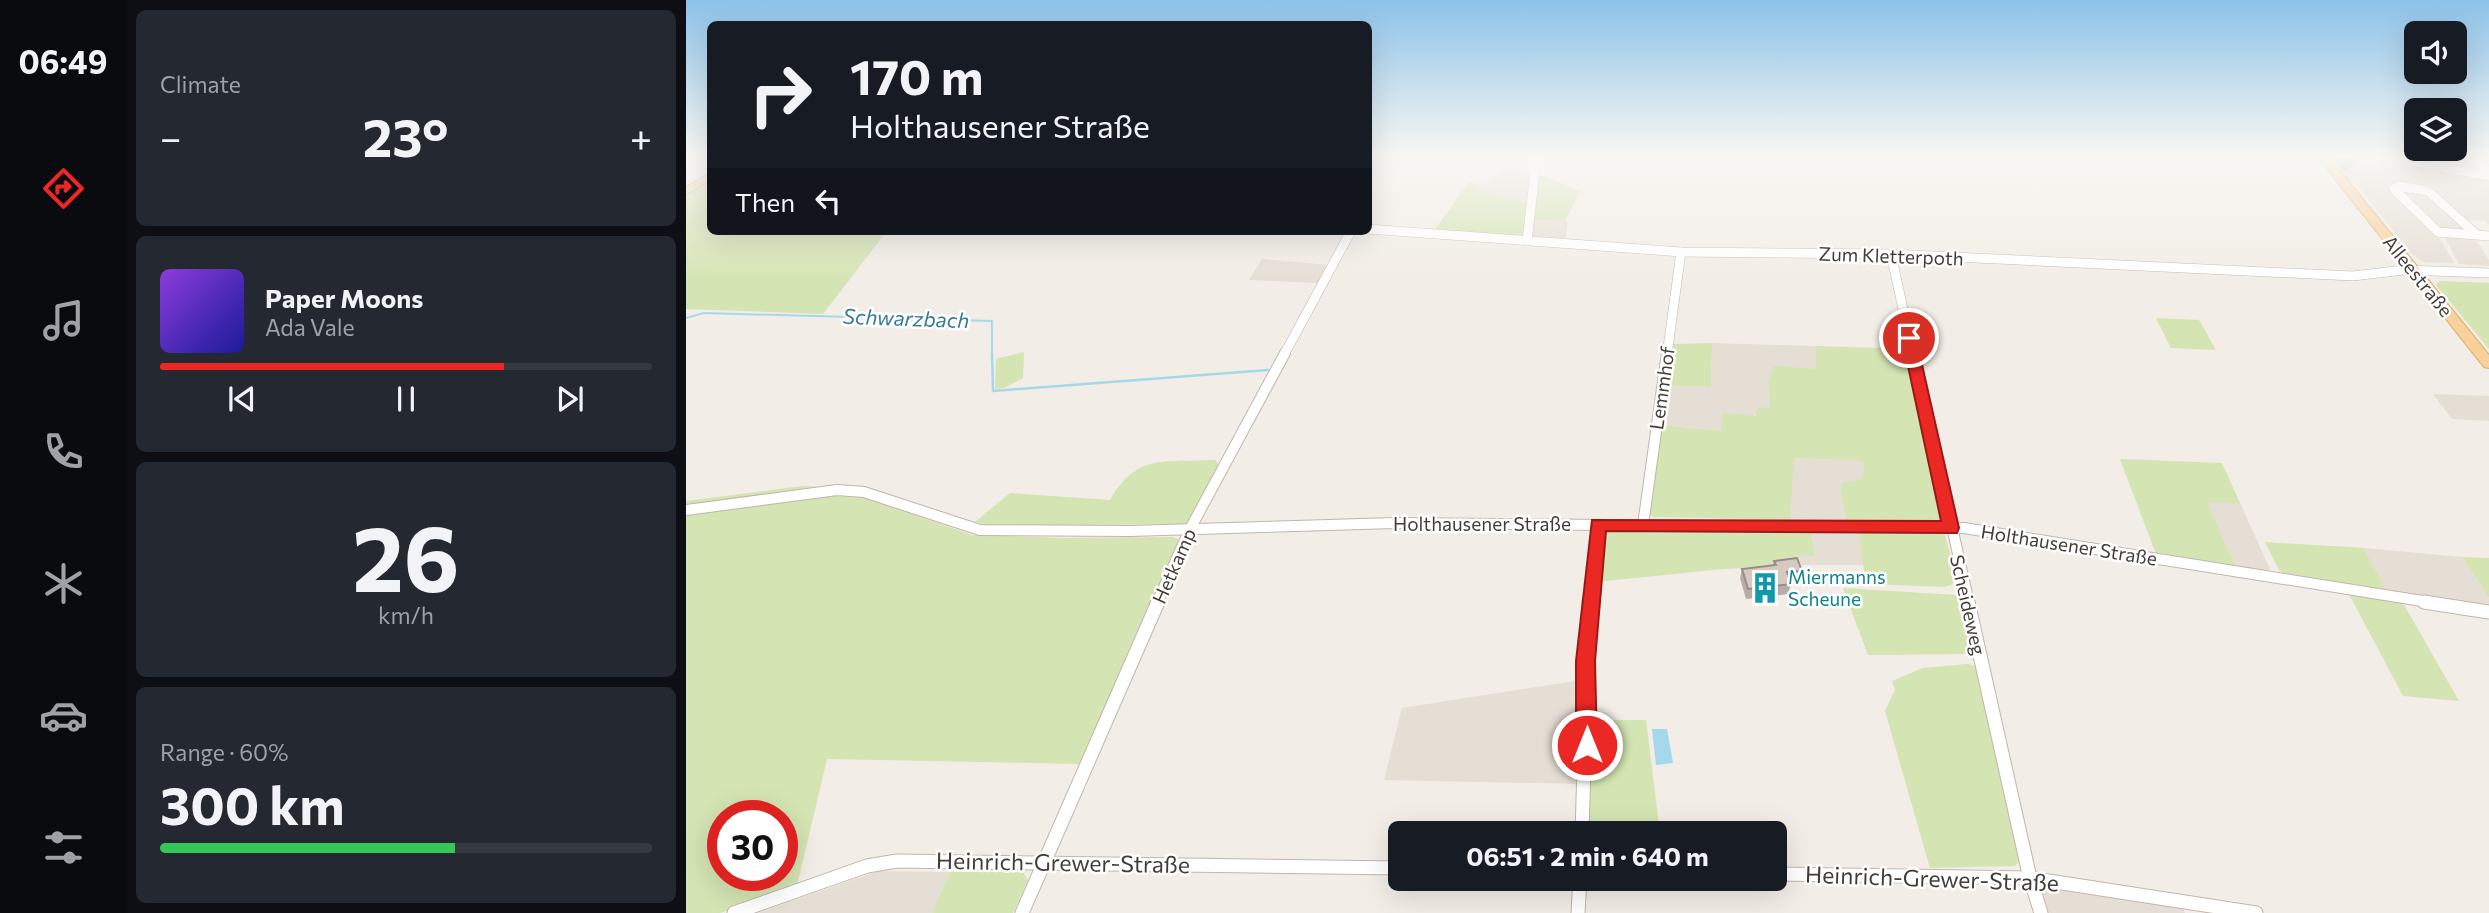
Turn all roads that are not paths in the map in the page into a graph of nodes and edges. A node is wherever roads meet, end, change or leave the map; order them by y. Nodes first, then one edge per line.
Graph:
1 (1532, 198) edge
2 (2355, 198) edge
3 (2403, 198) edge
4 (2434, 198) edge
5 (1372, 229) edge
6 (1349, 235) edge
7 (2477, 235) junction
8 (2489, 236) edge
9 (1527, 241) junction
10 (1681, 251) junction
11 (1891, 254) junction
12 (2414, 270) junction
13 (2489, 273) edge
14 (2489, 364) edge
15 (686, 510) edge
16 (1598, 524) junction
17 (1643, 525) junction
18 (1190, 528) junction
19 (1951, 528) junction
20 (2489, 612) edge
21 (1583, 821) edge
22 (1044, 862) junction
23 (1388, 868) edge
24 (1787, 874) edge
25 (2030, 878) junction
26 (1579, 891) edge
27 (734, 913) edge
28 (1022, 913) edge
29 (1578, 913) edge
30 (2041, 913) edge
31 (2256, 913) edge

1 - 9 street
2 - 12 main road, Alleestraße
3 - 7 street
4 - 7 street
5 - 9 street, Zum Kletterpoth
6 - 18 street, Hetkamp
7 - 8 street
9 - 10 street, Zum Kletterpoth
10 - 11 street, Zum Kletterpoth
10 - 17 street, Lemmhof
11 - 12 street, Zum Kletterpoth
11 - 19 street, Scheideweg
12 - 13 street, Zum Kletterpoth
12 - 14 main road, Alleestraße
15 - 18 street, Holthausener Straße
16 - 17 street, Holthausener Straße
16 - 18 street, Holthausener Straße
16 - 21 street
17 - 19 street, Holthausener Straße
18 - 22 street, Hetkamp
19 - 20 street, Holthausener Straße
19 - 25 street, Scheideweg
22 - 23 street, Heinrich-Grewer-Straße
22 - 27 street, Heinrich-Grewer-Straße
22 - 28 street, Hetkamp
24 - 25 street, Heinrich-Grewer-Straße
25 - 30 street, Scheideweg
25 - 31 street, Heinrich-Grewer-Straße
26 - 29 street

